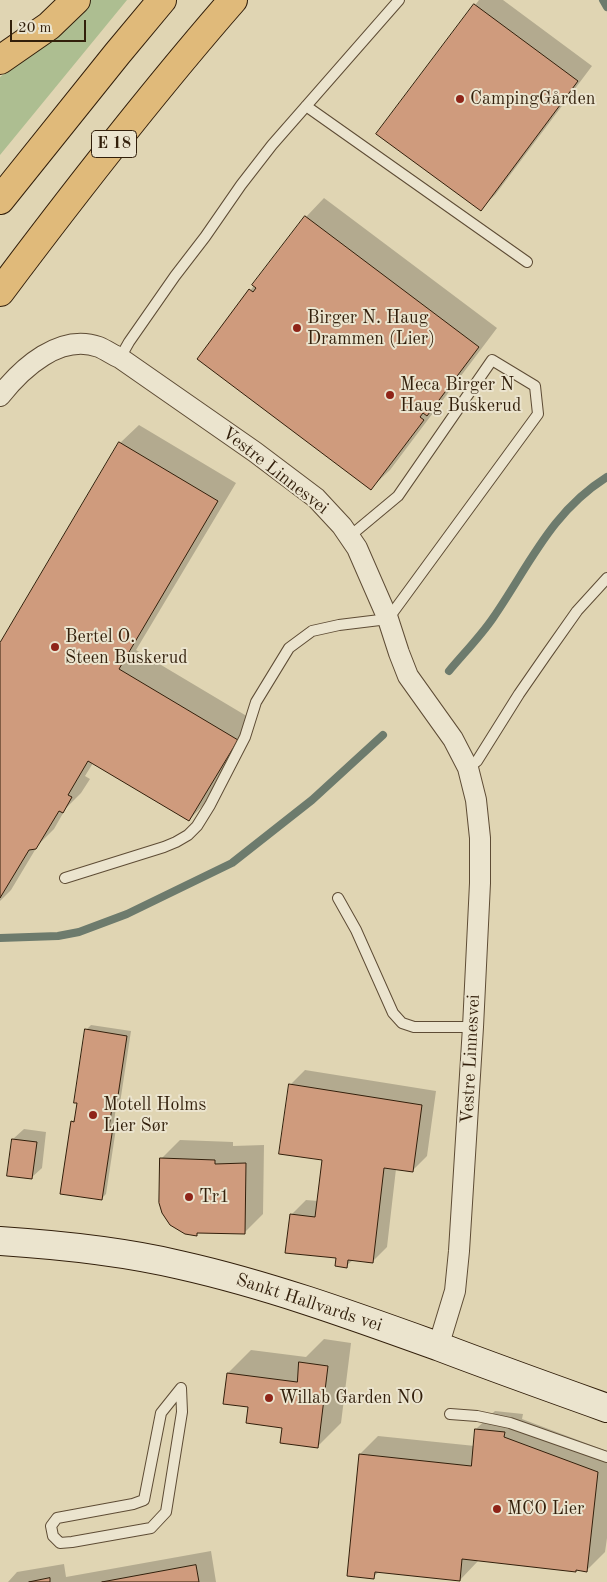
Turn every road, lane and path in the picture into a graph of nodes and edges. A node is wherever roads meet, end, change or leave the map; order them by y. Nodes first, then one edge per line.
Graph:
1 (76, 0) edge
2 (162, 0) edge
3 (233, 0) edge
4 (399, 0) edge
5 (0, 60) edge
6 (306, 106) junction
7 (0, 200) edge
8 (527, 262) dead end
9 (0, 292) edge
10 (120, 358) junction
11 (0, 396) edge
12 (350, 536) junction
13 (607, 578) edge
14 (388, 619) junction
15 (468, 768) junction
16 (64, 878) dead end
17 (338, 898) dead end
18 (473, 1027) junction
19 (0, 1241) edge
20 (438, 1347) junction
21 (180, 1388) joint
22 (607, 1408) edge
23 (450, 1414) dead end
24 (607, 1457) edge

1 - 5 highway
2 - 7 highway
3 - 9 highway, E 18
4 - 6 lane
6 - 8 lane
6 - 10 lane
10 - 11 street, Vestre Linnesvei
10 - 12 street, Vestre Linnesvei
12 - 14 street, Vestre Linnesvei
12 - 14 lane
13 - 15 lane
14 - 15 street, Vestre Linnesvei
14 - 16 lane
15 - 18 street, Vestre Linnesvei
17 - 18 lane
18 - 20 street, Vestre Linnesvei
19 - 20 main road, Sankt Hallvards vei
20 - 22 main road, Sankt Hallvards vei
21 - 21 lane
23 - 24 lane

